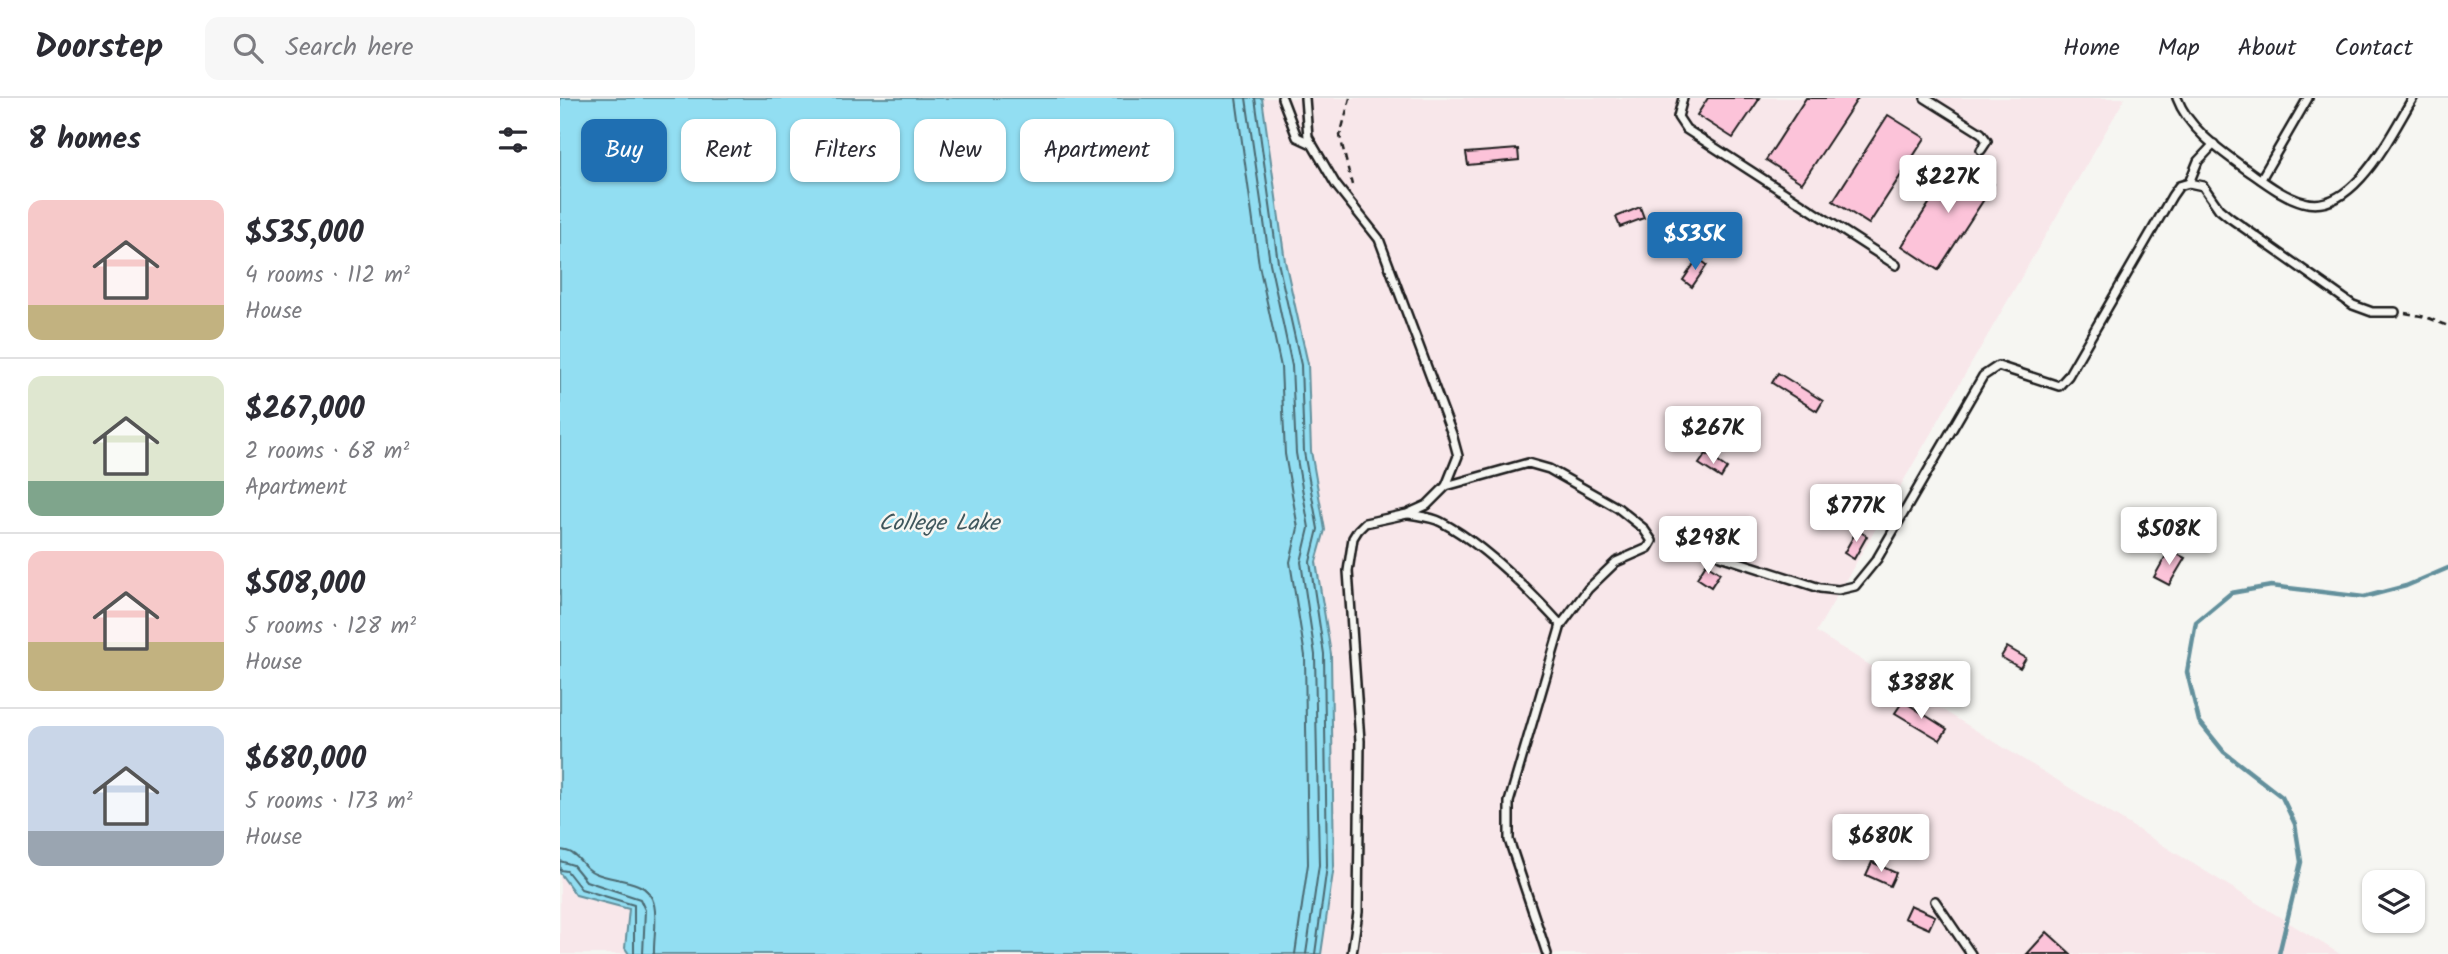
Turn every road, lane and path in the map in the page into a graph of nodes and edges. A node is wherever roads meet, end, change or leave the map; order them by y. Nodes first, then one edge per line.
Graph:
1 (1282, 98) edge
2 (1305, 98) edge
3 (1350, 98) edge
4 (1683, 98) edge
5 (1925, 98) edge
6 (2177, 98) edge
7 (2308, 98) edge
8 (2413, 98) edge
9 (2214, 144) junction
10 (1313, 145) junction
11 (1981, 150) dead end
12 (2261, 179) junction
13 (2189, 183) junction
14 (1354, 193) dead end
15 (1896, 265) dead end
16 (2395, 312) joint
17 (2448, 326) edge
18 (1446, 486) junction
19 (1407, 514) junction
20 (1720, 556) dead end
21 (1561, 625) junction
22 (1935, 901) dead end
23 (1352, 954) edge
24 (1546, 954) edge
25 (1971, 954) edge

1 - 10 lane
2 - 10 lane
3 - 14 path
4 - 15 lane
5 - 11 lane
6 - 9 lane
7 - 12 lane
8 - 12 lane
9 - 12 lane
9 - 13 lane
10 - 18 lane
13 - 16 lane
13 - 20 lane
16 - 17 path
18 - 19 lane
18 - 21 lane
19 - 21 lane
19 - 23 lane
21 - 24 lane
22 - 25 lane

